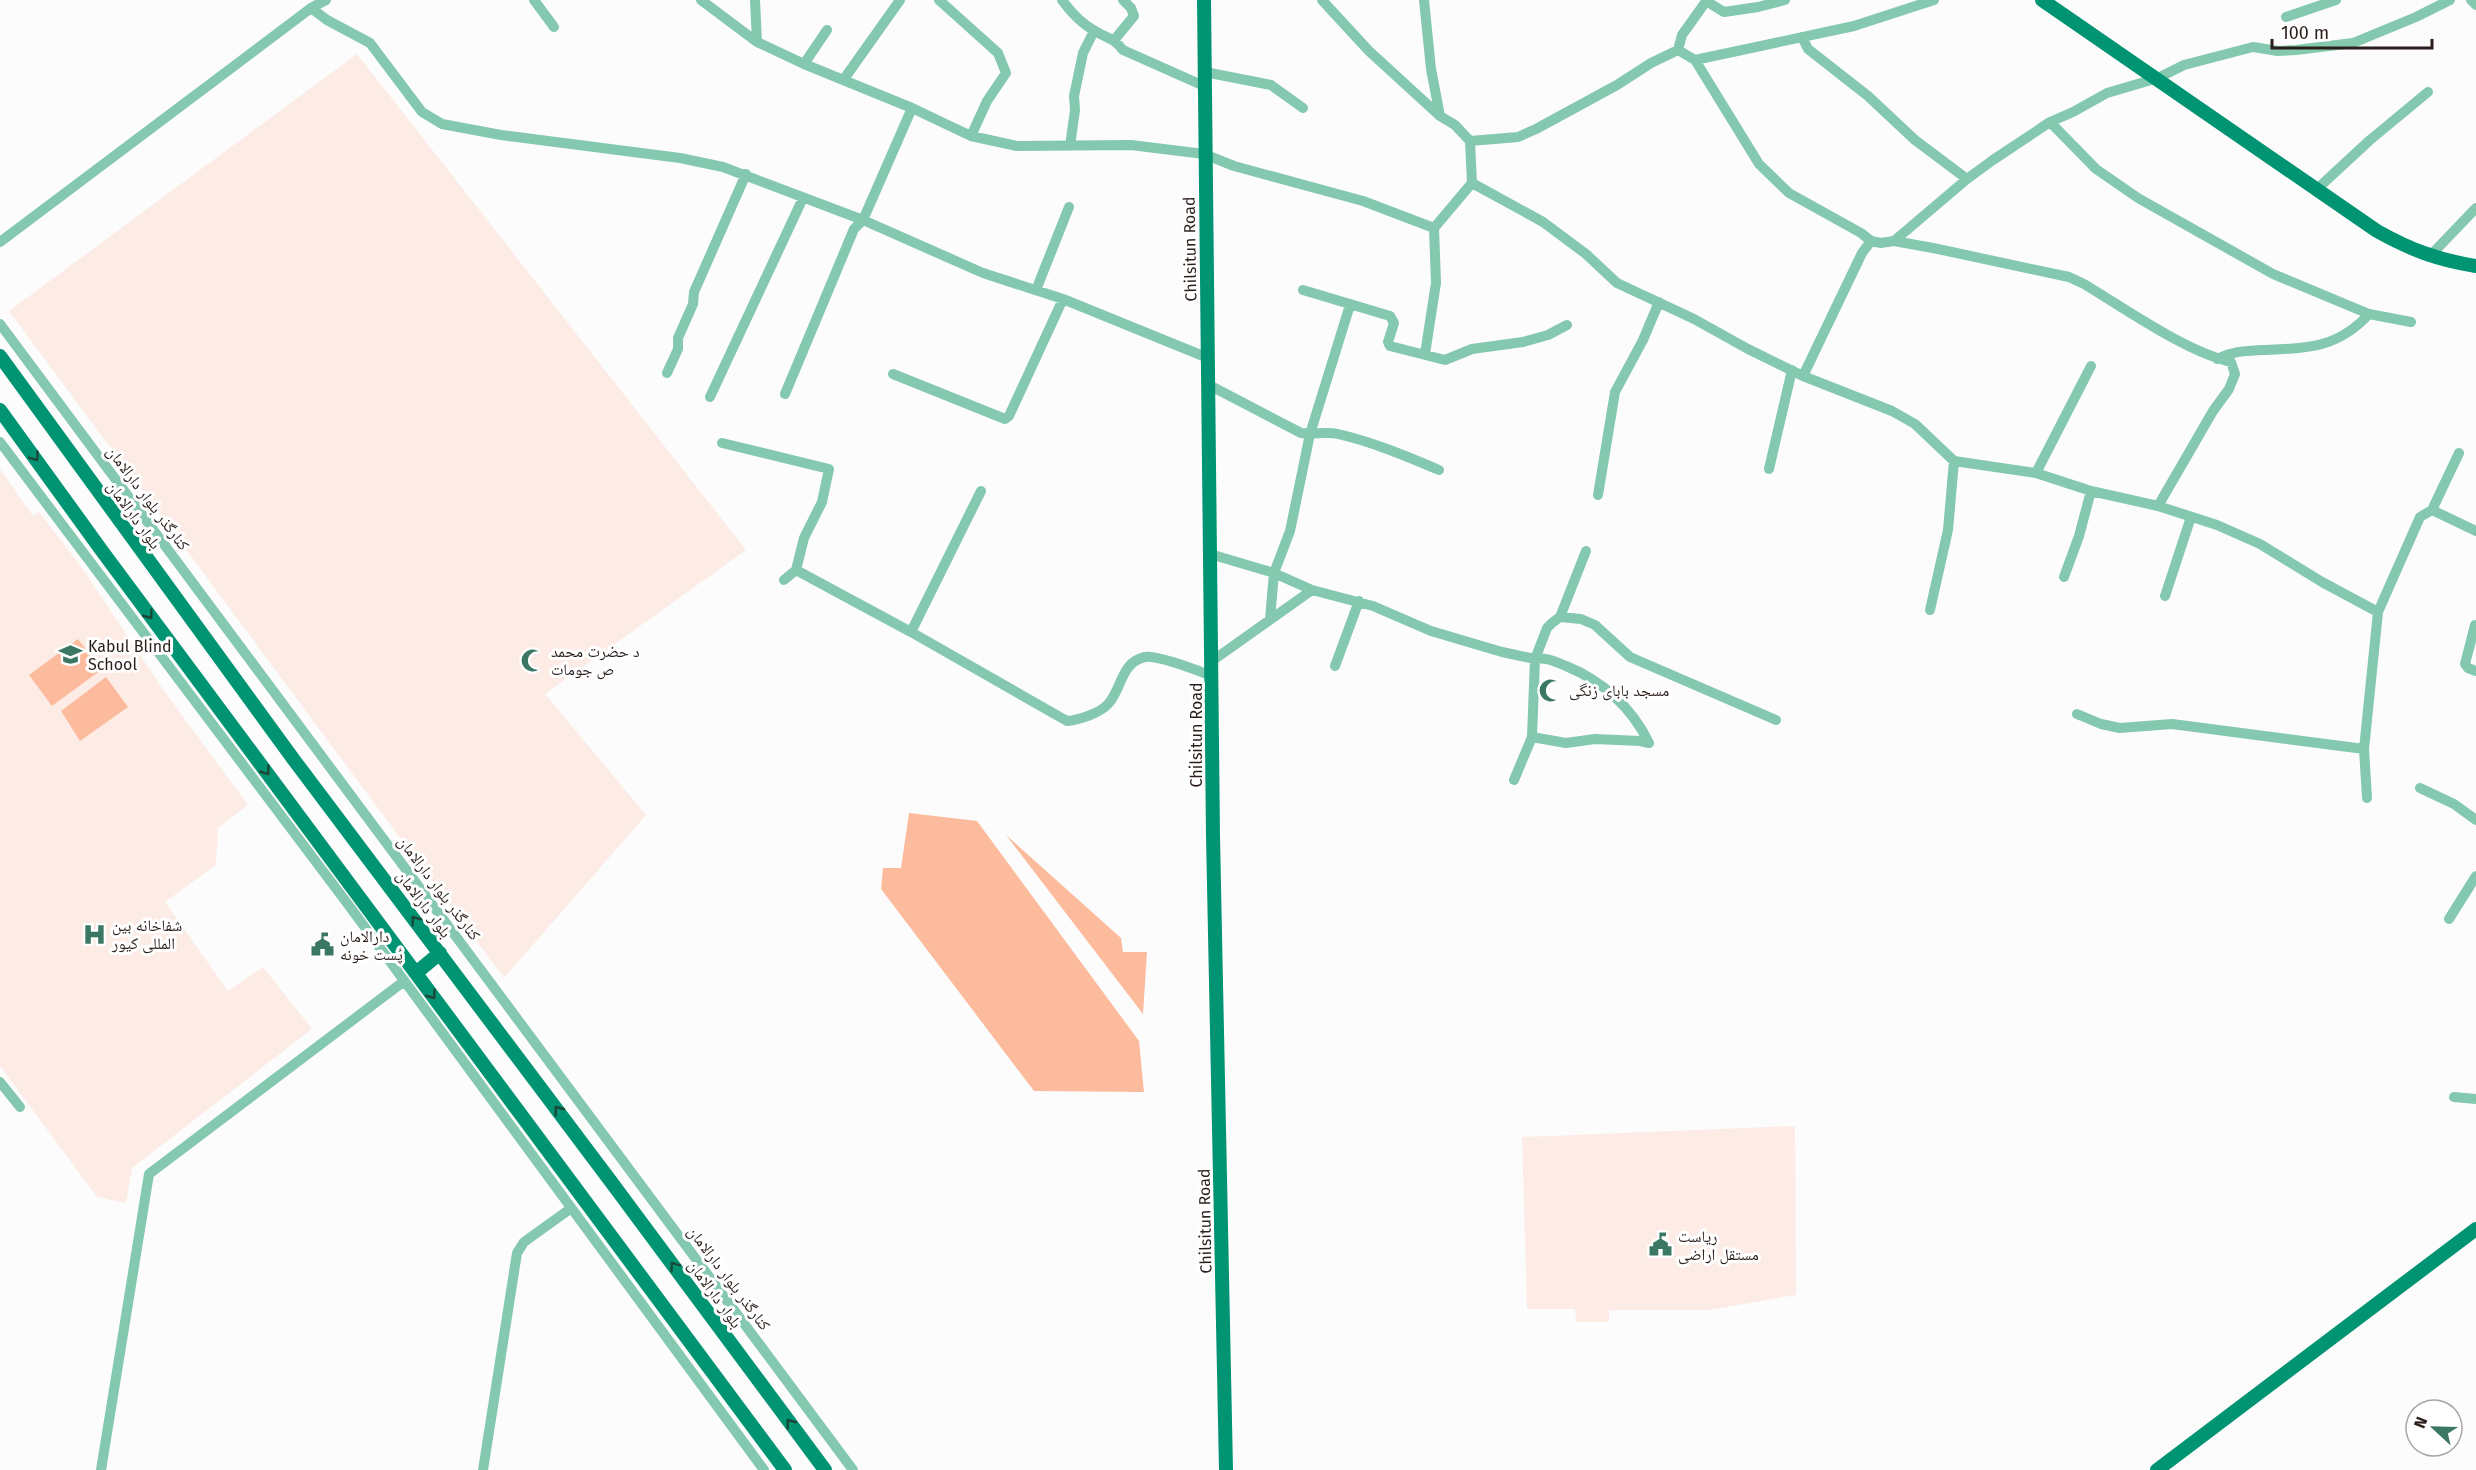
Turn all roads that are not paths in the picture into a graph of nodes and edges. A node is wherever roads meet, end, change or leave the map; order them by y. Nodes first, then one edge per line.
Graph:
1 (326, 0) edge
2 (701, 0) edge
3 (755, 0) edge
4 (900, 0) edge
5 (939, 0) edge
6 (1062, 0) edge
7 (1123, 0) edge
8 (1204, 0) edge
9 (1322, 0) edge
10 (1424, 0) edge
11 (1785, 0) edge
12 (1934, 0) edge
13 (2042, 0) edge
14 (2336, 0) edge
15 (2450, 0) edge
16 (2470, 0) edge
17 (536, 1) edge
18 (1706, 1) edge
19 (2431, 3) edge
20 (2476, 5) edge
21 (311, 8) junction
22 (2286, 17) dead end
23 (554, 27) dead end
24 (827, 30) dead end
25 (1094, 31) junction
26 (1802, 37) junction
27 (1115, 39) junction
28 (757, 42) junction
29 (1678, 50) junction
30 (1695, 60) junction
31 (804, 64) junction
32 (2158, 78) junction
33 (844, 79) junction
34 (1204, 79) junction
35 (2428, 92) dead end
36 (912, 108) junction
37 (1303, 108) dead end
38 (1440, 116) junction
39 (2050, 122) junction
40 (971, 136) junction
41 (1470, 141) junction
42 (1070, 146) junction
43 (1204, 154) junction
44 (746, 174) junction
45 (1967, 179) junction
46 (1472, 183) junction
47 (2317, 189) junction
48 (803, 198) junction
49 (1070, 207) dead end
50 (2476, 208) edge
51 (863, 220) junction
52 (1434, 228) junction
53 (1872, 241) junction
54 (0, 242) edge
55 (1894, 242) junction
56 (2429, 257) junction
57 (2476, 266) edge
58 (1036, 290) junction
59 (1303, 290) dead end
60 (1063, 299) junction
61 (1659, 302) junction
62 (1350, 305) junction
63 (2369, 314) junction
64 (2411, 322) dead end
65 (0, 324) edge
66 (1567, 325) dead end
67 (1425, 354) junction
68 (0, 356) edge
69 (1208, 358) junction
70 (2217, 359) junction
71 (2091, 366) dead end
72 (1792, 370) junction
73 (667, 373) dead end
74 (893, 374) dead end
75 (1803, 376) junction
76 (1209, 385) junction
77 (785, 394) dead end
78 (710, 397) dead end
79 (0, 410) edge
80 (1310, 434) junction
81 (0, 442) edge
82 (722, 443) dead end
83 (2459, 453) dead end
84 (1954, 461) junction
85 (1768, 469) dead end
86 (1439, 470) dead end
87 (2036, 473) junction
88 (981, 491) dead end
89 (2091, 491) junction
90 (1598, 495) dead end
91 (2158, 506) junction
92 (2432, 510) junction
93 (2191, 517) junction
94 (2476, 531) edge
95 (1586, 550) dead end
96 (1210, 554) junction
97 (796, 570) junction
98 (1274, 573) junction
99 (2064, 577) dead end
100 (784, 580) dead end
101 (1312, 590) junction
102 (2165, 597) dead end
103 (1359, 601) junction
104 (1930, 610) dead end
105 (2378, 612) junction
106 (1560, 617) junction
107 (1270, 619) junction
108 (2475, 625) edge
109 (911, 632) junction
110 (1535, 658) junction
111 (1212, 661) junction
112 (1335, 666) dead end
113 (2476, 671) edge
114 (1212, 676) junction
115 (2076, 714) dead end
116 (1776, 720) dead end
117 (1532, 737) junction
118 (2364, 749) junction
119 (1514, 780) dead end
120 (2420, 788) dead end
121 (2367, 798) dead end
122 (2476, 820) edge
123 (2476, 876) edge
124 (442, 918) junction
125 (2449, 919) dead end
126 (430, 939) junction
127 (440, 953) junction
128 (416, 973) junction
129 (403, 982) junction
130 (0, 1082) edge
131 (0, 1097) edge
132 (2454, 1097) dead end
133 (2476, 1099) edge
134 (570, 1209) junction
135 (2476, 1229) edge
136 (101, 1470) edge
137 (483, 1470) edge
138 (764, 1470) edge
139 (786, 1470) edge
140 (825, 1470) edge
141 (853, 1470) edge
142 (1226, 1470) edge
143 (2157, 1470) edge

1 - 21 street
2 - 28 street
3 - 28 street
4 - 33 street
5 - 40 street
6 - 25 street
7 - 27 street
8 - 34 main road, Chilsitun Road
9 - 38 street
10 - 38 street
11 - 18 street
12 - 26 street
13 - 32 main road
14 - 22 street
15 - 19 street
16 - 20 street
17 - 23 street
18 - 29 street
19 - 32 street
21 - 44 street
21 - 54 street
24 - 31 street
25 - 27 street
25 - 42 street
26 - 30 street
26 - 45 street
27 - 34 street
28 - 31 street
29 - 30 street
29 - 41 street
30 - 53 street
31 - 33 street
32 - 39 street
32 - 47 main road
33 - 36 street
34 - 37 street
34 - 43 main road, Chilsitun Road
35 - 47 street
36 - 40 street
36 - 51 street
38 - 41 street
39 - 45 street
39 - 63 street
40 - 42 street
41 - 46 street
42 - 43 street
43 - 52 street
43 - 69 main road, Chilsitun Road
44 - 48 street
44 - 73 street
45 - 55 street
46 - 52 street
46 - 61 street
47 - 56 main road
48 - 51 street
48 - 78 street
49 - 58 street
50 - 56 street
51 - 58 street
51 - 77 street
52 - 67 street
53 - 55 street
53 - 75 street
55 - 70 street
56 - 57 main road
58 - 60 street
59 - 62 street
60 - 69 street
60 - 74 street
61 - 72 street
61 - 90 street
62 - 67 street
62 - 80 street
63 - 64 street
63 - 70 street
65 - 124 street, کنارگذر بلوار دارالامان
66 - 67 street
126 -> 68 main road, بلوار دارالامان
69 - 76 main road, Chilsitun Road
70 - 91 street
71 - 87 street
72 - 75 street
72 - 85 street
75 - 84 street
76 - 80 street
76 - 96 main road, Chilsitun Road
79 -> 128 main road
80 - 86 street
80 - 98 street
81 - 129 street
82 - 97 street
83 - 92 street
84 - 87 street
84 - 104 street
87 - 89 street
88 - 109 street
89 - 91 street
89 - 99 street
91 - 93 street
92 - 94 street
92 - 105 street
93 - 102 street
93 - 105 street
95 - 106 street
96 - 98 street
96 - 111 main road, Chilsitun Road
97 - 100 street
97 - 109 street
98 - 101 street
98 - 107 street
101 - 103 street
101 - 107 street
103 - 110 street
103 - 112 street
105 - 118 street
106 - 110 street
106 - 116 street
107 - 111 street
108 - 113 street
109 - 114 street
110 - 117 street
110 - 117 street
111 - 114 main road, Chilsitun Road
114 - 142 main road, Chilsitun Road
115 - 118 street
117 - 119 street
118 - 121 street
120 - 122 street
123 - 125 street
124 - 126 street
124 - 141 street, کنارگذر بلوار دارالامان
126 - 127 main road, بلوار دارالامان
127 - 128 main road
140 -> 127 main road, بلوار دارالامان
128 -> 139 main road
129 - 134 street
129 - 136 street
130 - 131 street
132 - 133 street
134 - 137 street
134 - 138 street
135 - 143 main road

